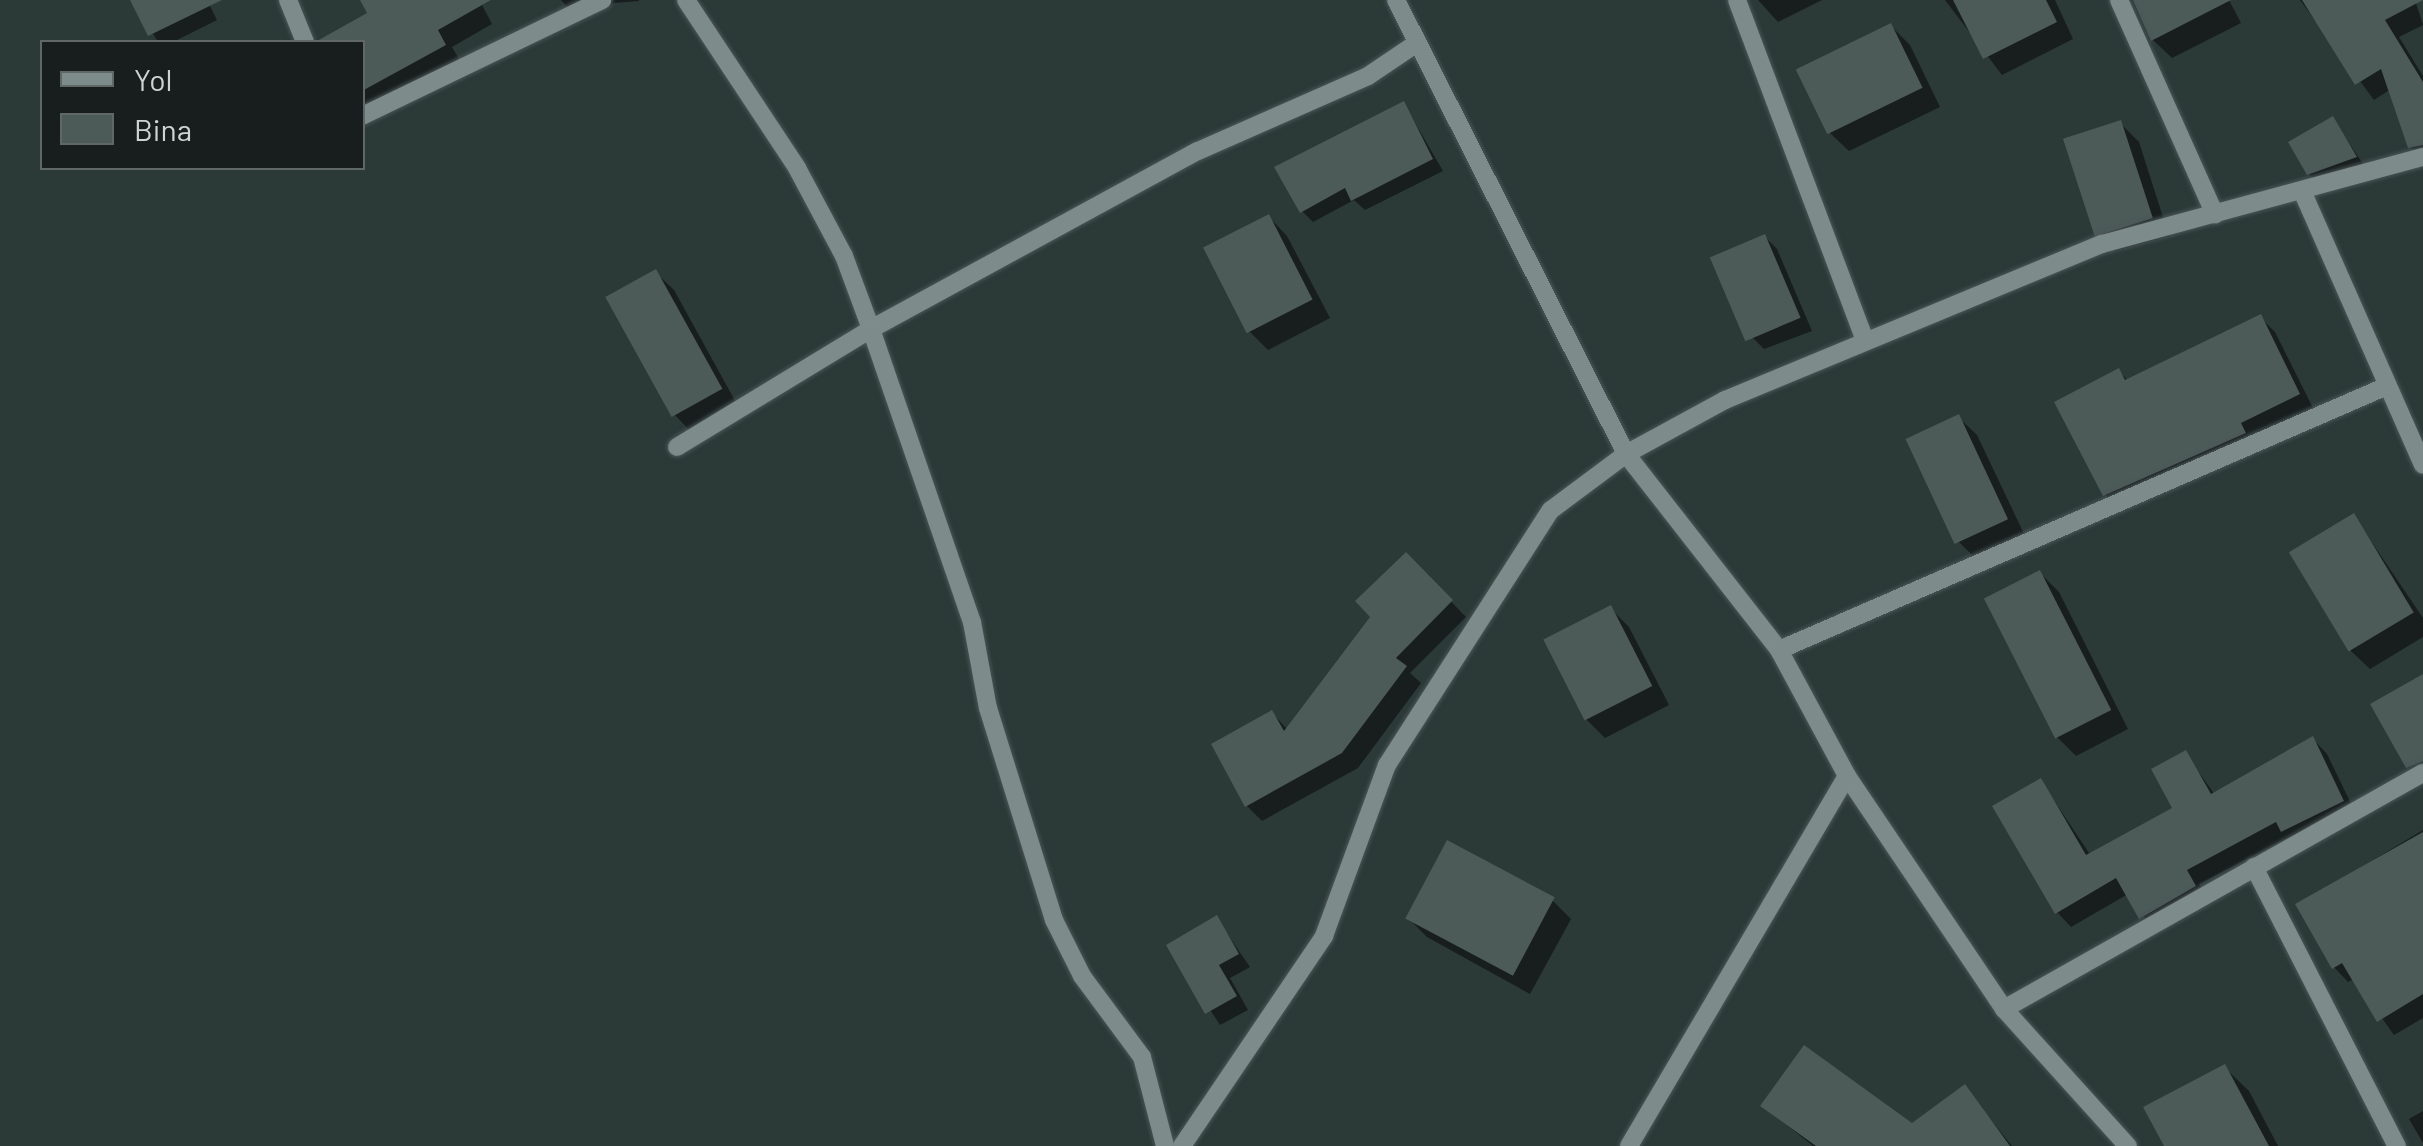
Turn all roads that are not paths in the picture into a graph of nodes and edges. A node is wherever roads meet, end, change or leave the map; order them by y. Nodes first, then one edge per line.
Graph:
1 (288, 0) edge
2 (602, 0) edge
3 (686, 0) edge
4 (1396, 0) edge
5 (1737, 0) edge
6 (2118, 0) edge
7 (305, 40) edge
8 (1417, 44) junction
9 (365, 115) edge
10 (2423, 157) edge
11 (2303, 194) junction
12 (2215, 216) junction
13 (870, 330) junction
14 (1865, 340) junction
15 (2387, 386) junction
16 (677, 447) dead end
17 (1626, 454) junction
18 (2423, 465) edge
19 (1779, 650) junction
20 (2423, 773) edge
21 (1847, 776) junction
22 (2254, 866) junction
23 (2004, 1009) junction
24 (2122, 1143) edge
25 (1165, 1146) edge
26 (1182, 1146) edge
27 (1630, 1146) edge
28 (2397, 1146) edge

1 - 7 street
2 - 9 street
3 - 13 street
4 - 8 street
5 - 14 street
6 - 12 street
8 - 13 street
8 - 17 street
10 - 11 street
11 - 12 street
11 - 15 street
12 - 14 street
13 - 16 street
13 - 25 street
14 - 17 street
15 - 18 street
15 - 19 street
17 - 19 street
17 - 26 street
19 - 21 street
20 - 22 street
21 - 23 street
21 - 27 street
22 - 23 street
22 - 28 street
23 - 24 street

